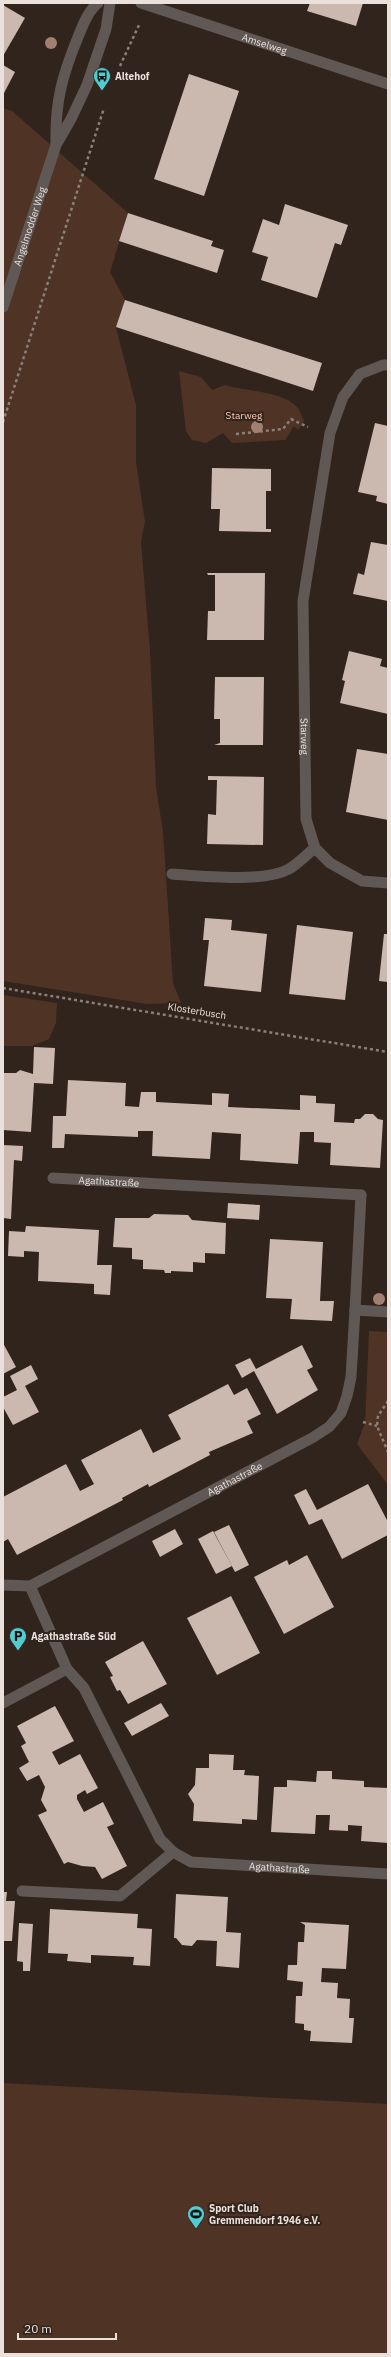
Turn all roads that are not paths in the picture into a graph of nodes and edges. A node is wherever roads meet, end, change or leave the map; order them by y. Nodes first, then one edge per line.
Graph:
1 (98, 3) edge
2 (110, 3) edge
3 (144, 4) edge
4 (388, 84) edge
5 (56, 145) junction
6 (3, 307) edge
7 (388, 365) edge
8 (316, 848) junction
9 (172, 874) dead end
10 (388, 883) edge
11 (53, 1178) dead end
12 (355, 1310) junction
13 (388, 1312) edge
14 (3, 1585) edge
15 (30, 1586) junction
16 (67, 1669) junction
17 (3, 1703) edge
18 (173, 1852) junction
19 (388, 1874) edge
20 (22, 1891) dead end

1 - 5 street, Angelmodder Weg
2 - 5 street, Angelmodder Weg
3 - 4 street, Amselweg
5 - 6 street, Angelmodder Weg
7 - 8 street, Starweg
8 - 9 street
8 - 10 street, Starweg
11 - 12 street, Agathastraße
12 - 13 street
12 - 15 street, Agathastraße
14 - 15 street
15 - 16 street, Agathastraße
16 - 17 street
16 - 18 street, Agathastraße
18 - 19 street, Agathastraße
18 - 20 street

